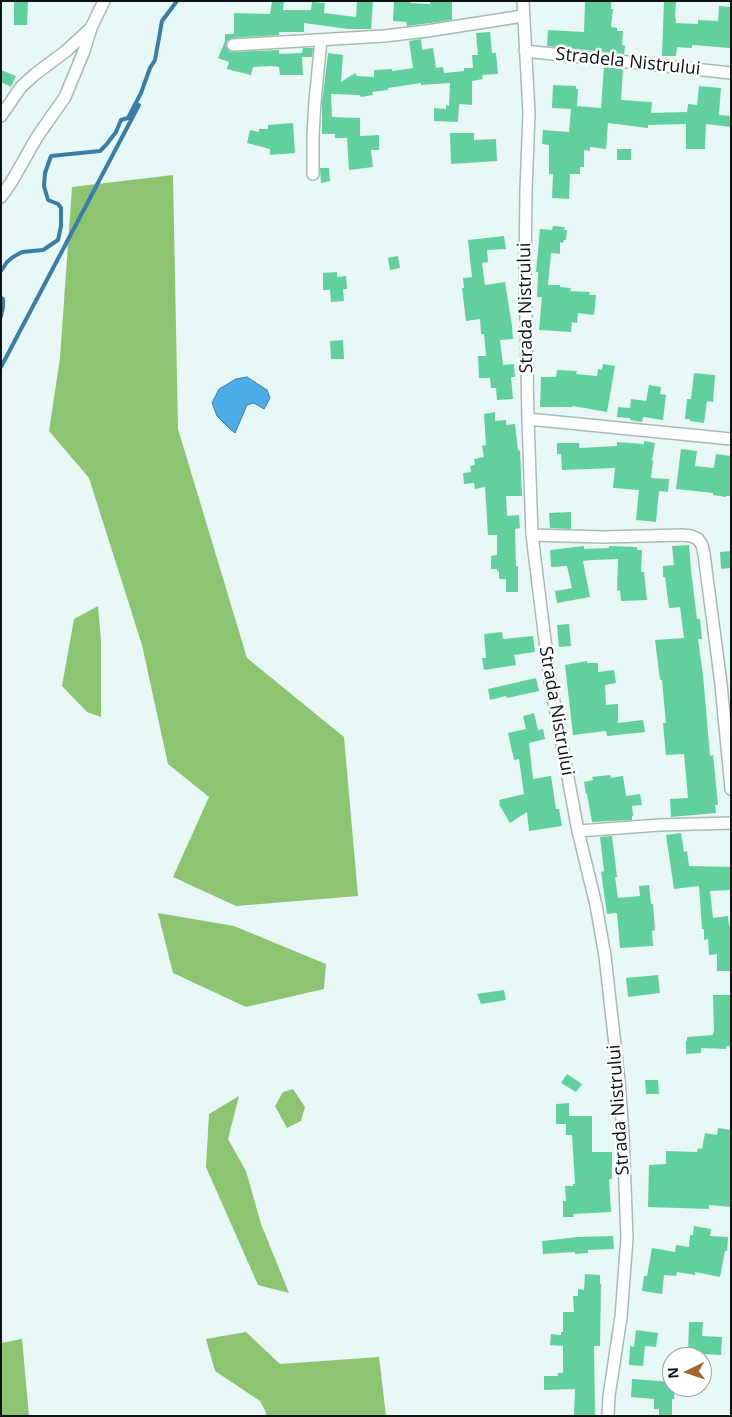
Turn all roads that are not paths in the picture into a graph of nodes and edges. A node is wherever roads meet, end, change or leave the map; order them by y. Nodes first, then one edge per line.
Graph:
1 (104, 1) edge
2 (523, 1) edge
3 (523, 16) junction
4 (92, 28) junction
5 (321, 40) junction
6 (233, 45) dead end
7 (525, 51) junction
8 (731, 73) edge
9 (1, 116) edge
10 (313, 174) dead end
11 (1, 197) edge
12 (528, 419) junction
13 (731, 439) edge
14 (532, 535) junction
15 (731, 789) edge
16 (731, 823) edge
17 (578, 831) junction
18 (608, 1416) edge

1 - 4 street
2 - 3 street, Strada Nistrului
3 - 5 street
3 - 7 street, Strada Nistrului
4 - 9 street
4 - 11 street
5 - 6 street
5 - 10 street
7 - 8 street, Stradela Nistrului
7 - 12 street, Strada Nistrului
12 - 13 street
12 - 14 street, Strada Nistrului
14 - 15 street
14 - 17 street, Strada Nistrului
16 - 17 street
17 - 18 street, Strada Nistrului

